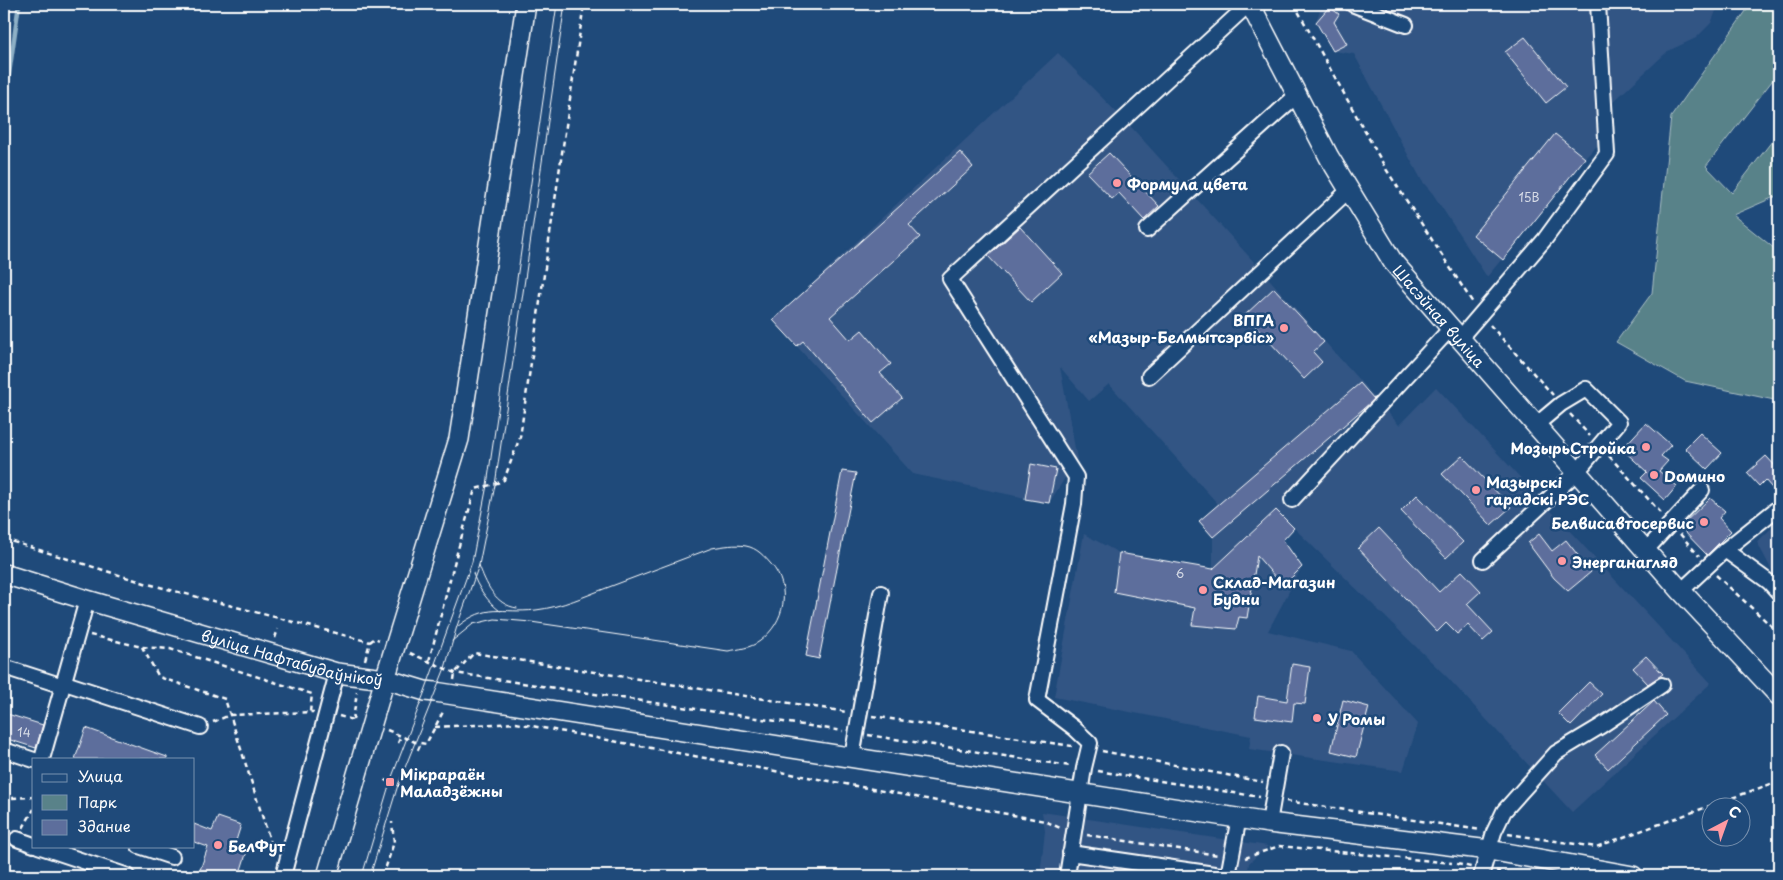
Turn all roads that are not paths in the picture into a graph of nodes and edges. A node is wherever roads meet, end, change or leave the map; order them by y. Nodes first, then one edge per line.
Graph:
1 (526, 4) edge
2 (1250, 4) edge
3 (1352, 4) edge
4 (1598, 4) edge
5 (1406, 25) dead end
6 (1297, 95) junction
7 (1349, 190) junction
8 (1147, 230) dead end
9 (1455, 333) junction
10 (1149, 376) dead end
11 (1536, 425) junction
12 (1577, 472) junction
13 (1702, 490) dead end
14 (1292, 500) dead end
15 (1779, 507) edge
16 (1646, 550) junction
17 (1725, 550) junction
18 (1482, 560) dead end
19 (4, 574) edge
20 (1682, 591) junction
21 (881, 593) dead end
22 (1779, 593) edge
23 (88, 600) junction
24 (4, 667) edge
25 (337, 673) junction
26 (385, 679) junction
27 (64, 684) junction
28 (1662, 685) dead end
29 (1779, 696) edge
30 (200, 727) road end
31 (4, 750) edge
32 (1281, 753) dead end
33 (852, 757) junction
34 (42, 758) edge
35 (32, 759) edge
36 (1079, 794) junction
37 (1240, 818) junction
38 (1269, 823) junction
39 (17, 839) dead end
40 (32, 844) edge
41 (44, 848) edge
42 (145, 848) edge
43 (1489, 850) junction
44 (1070, 853) junction
45 (172, 857) dead end
46 (1481, 872) edge
47 (128, 876) edge
48 (283, 876) edge
49 (327, 876) edge
50 (1067, 876) edge
51 (1228, 876) edge
52 (1633, 876) edge

1 - 26 main road
2 - 6 main road, Шасэйная вуліца
2 - 36 lane
3 - 5 lane
4 - 9 lane
6 - 7 main road, Шасэйная вуліца
6 - 8 lane
7 - 9 main road, Шасэйная вуліца
7 - 10 lane
9 - 11 main road, Шасэйная вуліца
9 - 14 lane
11 - 12 main road, Шасэйная вуліца
11 - 12 lane
12 - 16 main road, Шасэйная вуліца
12 - 18 lane
13 - 16 lane
15 - 17 lane
16 - 20 main road, Шасэйная вуліца
17 - 20 lane
17 - 22 lane
19 - 23 main road, вуліца Нафтабудаўнікоў
20 - 29 main road, Шасэйная вуліца
21 - 33 lane
23 - 25 main road, вуліца Нафтабудаўнікоў
23 - 27 lane
24 - 27 lane
25 - 26 main road, вуліца Нафтабудаўнікоў
25 - 48 lane
26 - 33 main road
26 - 49 main road, вуліца Нафтабудаўнікоў
27 - 30 lane
27 - 34 lane
28 - 43 lane
31 - 35 lane
32 - 38 lane
33 - 36 main road
36 - 37 main road
36 - 44 lane
37 - 38 main road
37 - 51 lane
38 - 43 main road
39 - 40 lane
41 - 47 lane
42 - 45 lane
43 - 46 lane
43 - 52 main road
44 - 50 lane
44 - 51 lane

